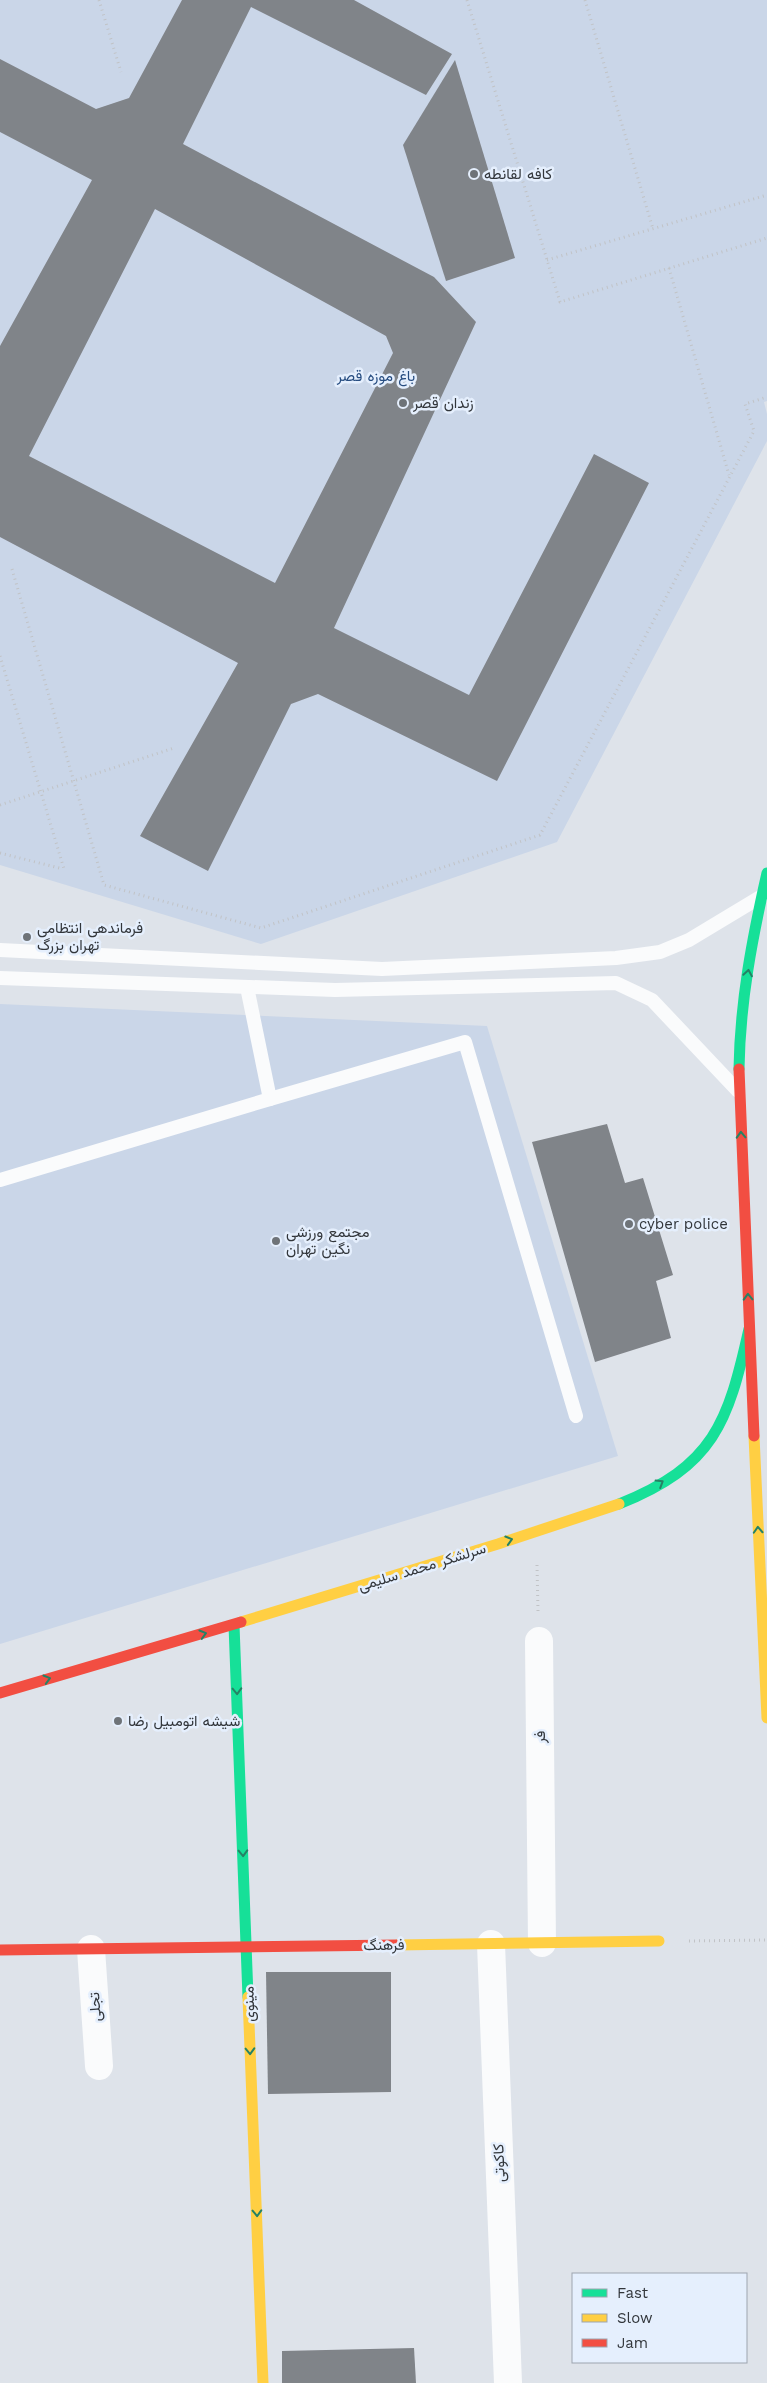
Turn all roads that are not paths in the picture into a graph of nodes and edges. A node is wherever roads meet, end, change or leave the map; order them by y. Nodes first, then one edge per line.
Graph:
1 (767, 873) edge
2 (762, 895) junction
3 (0, 950) edge
4 (0, 978) edge
5 (247, 987) junction
6 (739, 1091) junction
7 (270, 1099) junction
8 (0, 1180) edge
9 (749, 1329) junction
10 (576, 1416) dead end
11 (234, 1625) junction
12 (539, 1641) road end
13 (0, 1693) edge
14 (767, 1718) edge
15 (659, 1941) road end
16 (542, 1943) junction
17 (490, 1944) junction
18 (246, 1947) junction
19 (91, 1949) junction
20 (0, 1950) edge
21 (99, 2066) dead end
22 (263, 2383) edge
23 (508, 2383) edge

1 - 2 street
2 - 3 lane
6 -> 2 street
4 - 5 lane
5 - 6 lane
5 - 7 lane
9 -> 6 street
7 - 8 lane
7 - 10 lane
11 -> 9 street, سرلشکر محمد سلیمی
14 -> 9 street
13 -> 11 street, سرلشکر محمد سلیمی
11 -> 18 street, مینوی
12 - 16 street, فر
15 - 16 street, فرهنگ
16 - 17 street, فرهنگ
17 - 18 street, فرهنگ
17 - 23 street, کاکوتی
18 - 19 street, فرهنگ
18 -> 22 street, مینوی
19 - 20 street, فرهنگ
19 - 21 street, تجلی

